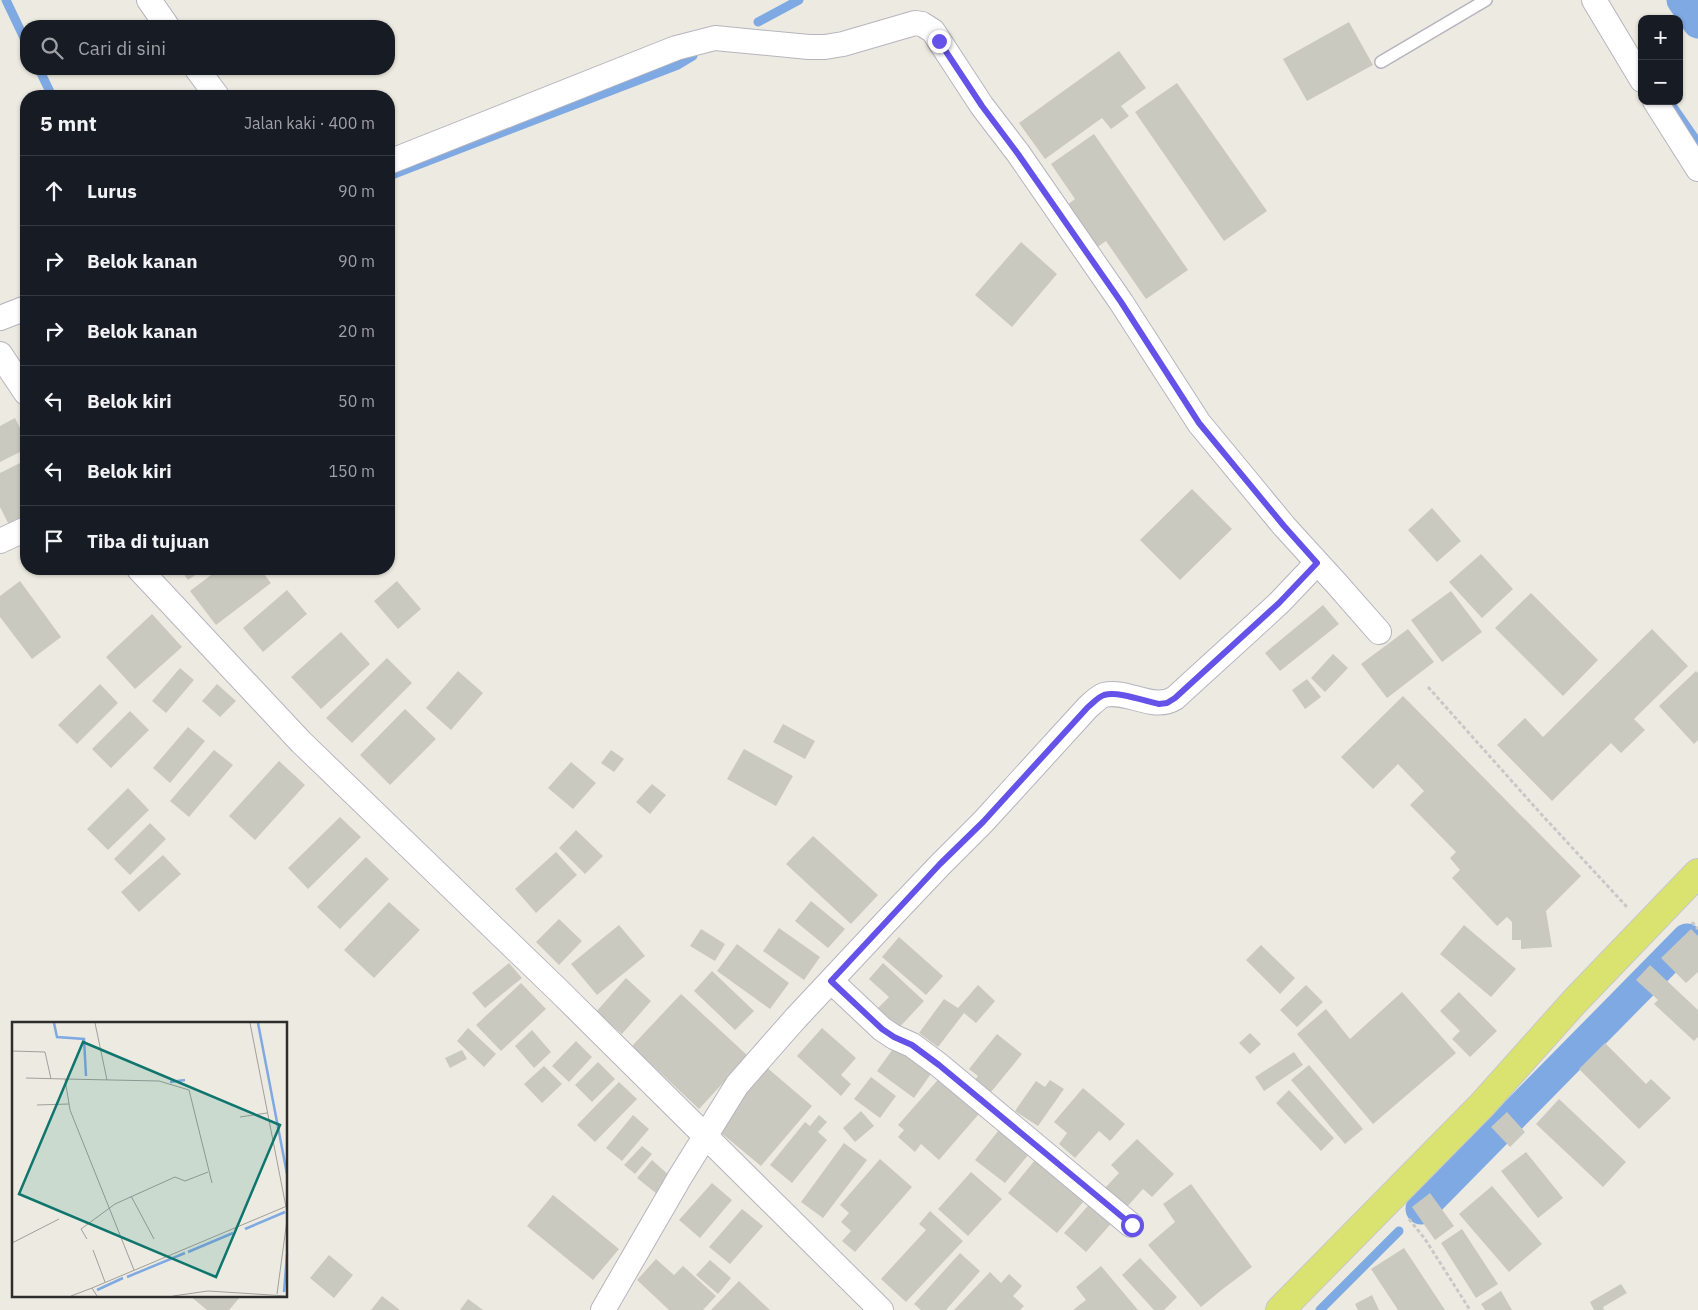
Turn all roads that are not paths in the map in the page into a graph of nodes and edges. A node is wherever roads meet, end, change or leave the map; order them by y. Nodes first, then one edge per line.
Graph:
1 (149, 0) edge
2 (1486, 0) edge
3 (1594, 0) edge
4 (163, 20) edge
5 (1381, 62) dead end
6 (1638, 73) edge
7 (201, 75) edge
8 (213, 90) edge
9 (1658, 105) edge
10 (395, 160) edge
11 (1698, 169) edge
12 (20, 310) edge
13 (0, 318) edge
14 (0, 354) edge
15 (20, 384) edge
16 (20, 532) edge
17 (0, 541) edge
18 (1317, 563) junction
19 (145, 575) edge
20 (1379, 632) dead end
21 (1698, 873) edge
22 (831, 981) junction
23 (704, 1136) junction
24 (1132, 1225) dead end
25 (603, 1310) edge
26 (881, 1310) edge
27 (1280, 1310) edge

1 - 4 street
2 - 5 lane
3 - 6 street
7 - 8 street
9 - 11 street
10 - 18 street
12 - 13 street
14 - 15 street
16 - 17 street
18 - 20 street
18 - 22 street
19 - 23 street
21 - 27 main road
22 - 23 street
22 - 24 street
23 - 25 street
23 - 26 street

